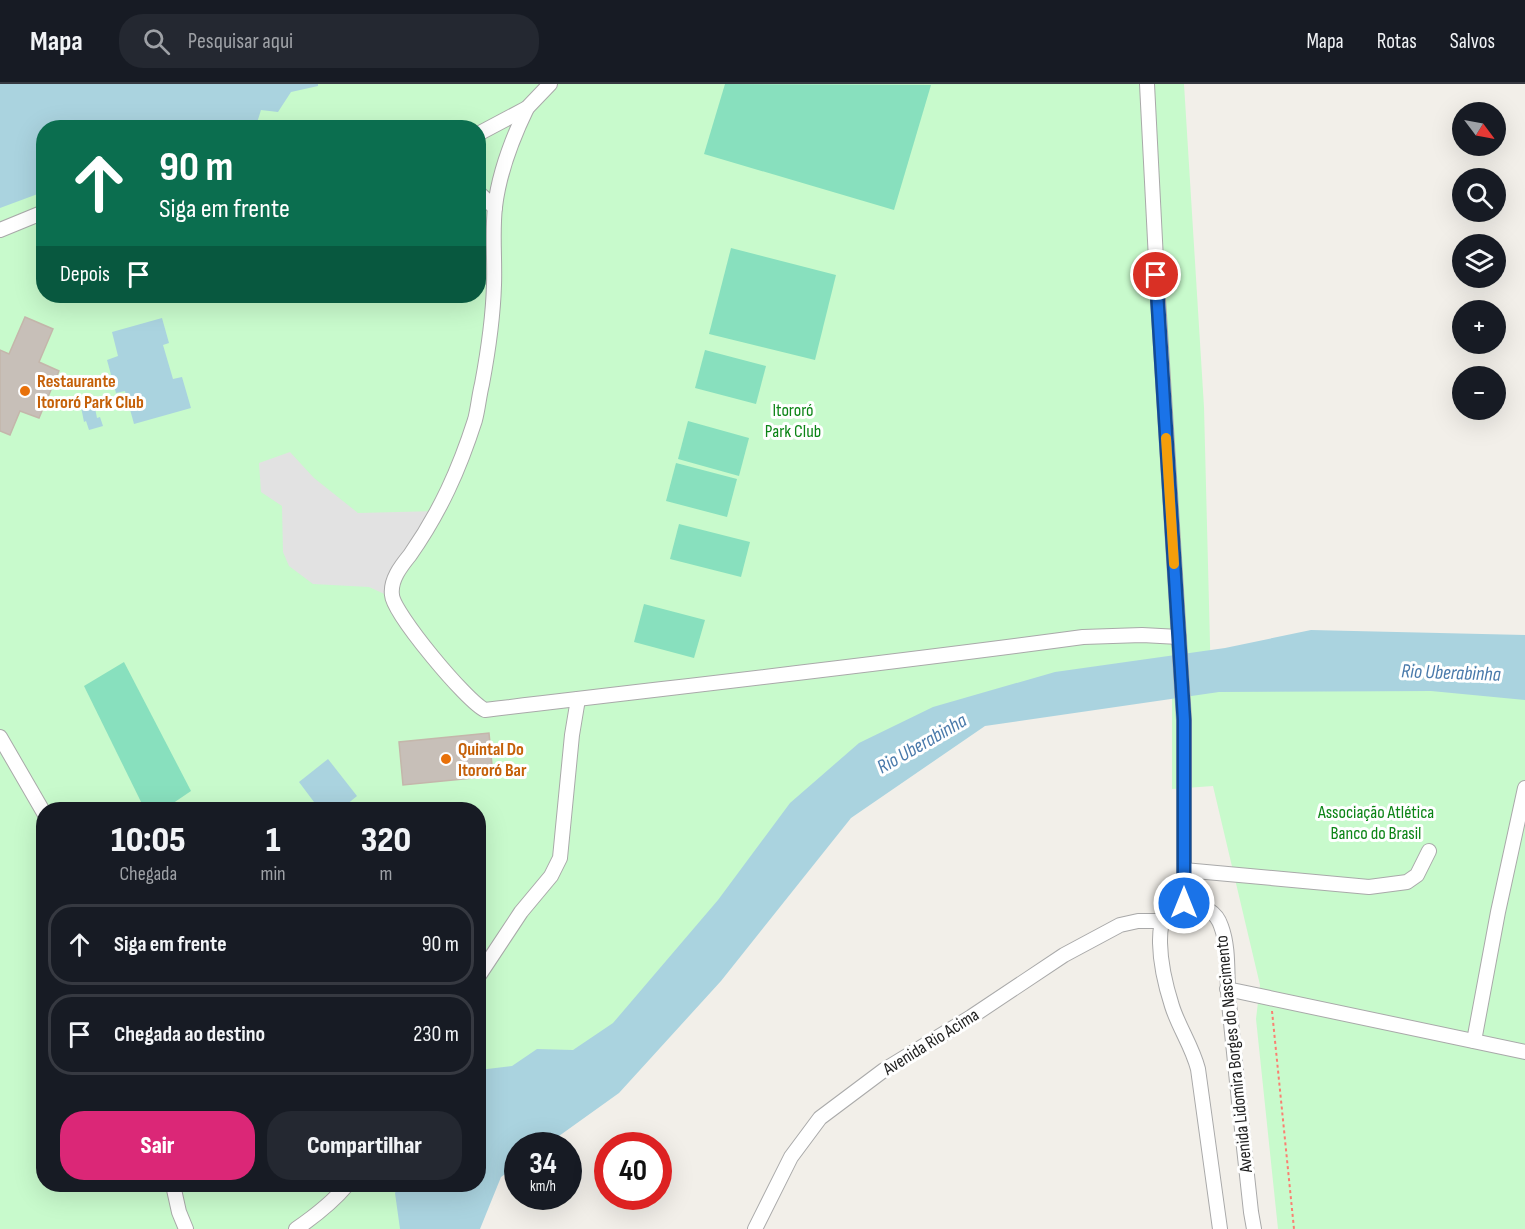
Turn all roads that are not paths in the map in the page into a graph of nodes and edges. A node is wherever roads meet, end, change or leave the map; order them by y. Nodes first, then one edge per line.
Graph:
1 (550, 84) edge
2 (1147, 84) edge
3 (527, 108) junction
4 (486, 130) edge
5 (486, 200) edge
6 (495, 208) junction
7 (36, 215) edge
8 (0, 230) edge
9 (1179, 637) junction
10 (578, 699) junction
11 (0, 737) edge
12 (1525, 788) edge
13 (38, 802) edge
14 (1429, 851) dead end
15 (1184, 870) junction
16 (1184, 903) junction
17 (1162, 921) junction
18 (486, 965) edge
19 (1227, 990) junction
20 (1474, 1041) junction
21 (1525, 1052) edge
22 (175, 1192) edge
23 (341, 1192) edge
24 (186, 1229) edge
25 (296, 1229) edge
26 (755, 1229) edge
27 (1220, 1229) edge
28 (1254, 1229) edge

1 - 3 street
2 - 9 street
3 - 4 street
3 - 6 street
5 - 6 street
6 - 10 street
7 - 8 street
9 - 10 street
9 - 15 street
10 - 18 street
11 - 13 street
12 - 20 street
14 - 15 street
15 - 16 street
16 - 17 street
16 - 19 street, Avenida Lidomira Borges do Nascimento
17 - 26 street, Avenida Rio Acima
17 - 27 street, Avenida Lidomira Borges do Nascimento
19 - 20 street
19 - 28 street, Avenida Lidomira Borges do Nascimento
20 - 21 street
22 - 24 street
23 - 25 street

